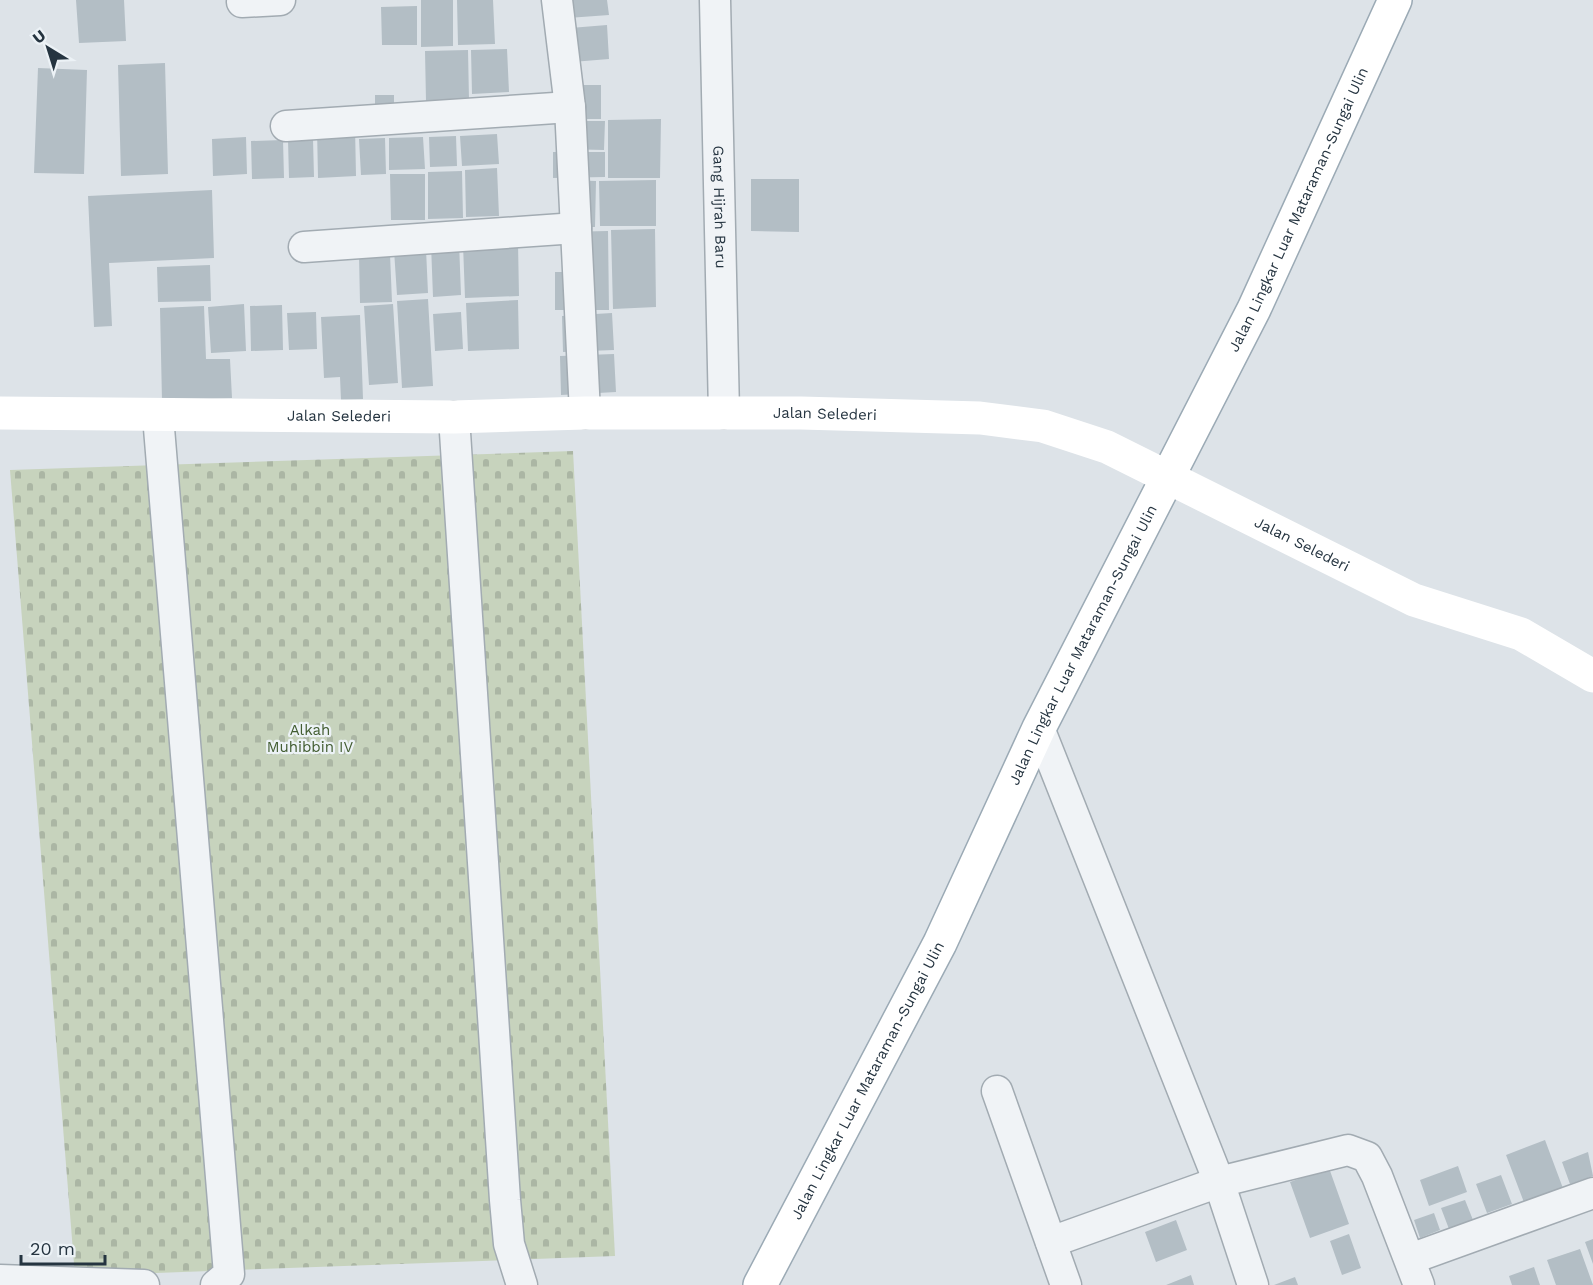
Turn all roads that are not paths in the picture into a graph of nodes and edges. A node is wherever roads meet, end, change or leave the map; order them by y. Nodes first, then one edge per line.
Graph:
1 (280, 0) edge
2 (557, 0) edge
3 (715, 0) edge
4 (1395, 0) edge
5 (242, 3) dead end
6 (570, 107) junction
7 (286, 126) dead end
8 (576, 228) junction
9 (304, 247) dead end
10 (585, 412) junction
11 (0, 413) edge
12 (723, 413) junction
13 (158, 416) junction
14 (454, 417) junction
15 (1169, 478) junction
16 (1593, 676) edge
17 (1039, 728) junction
18 (997, 1091) dead end
19 (1219, 1182) junction
20 (1593, 1193) edge
21 (1051, 1242) junction
22 (1414, 1272) edge
23 (0, 1280) edge
24 (144, 1285) edge
25 (216, 1285) edge
26 (522, 1285) edge
27 (760, 1285) edge
28 (1066, 1285) edge
29 (1253, 1285) edge

1 - 5 street
2 - 6 street
3 - 12 street, Gang Hijrah Baru
4 - 15 street, Jalan Lingkar Luar Mataraman-Sungai Ulin
6 - 7 street
6 - 8 street
8 - 9 street
8 - 10 street
10 - 12 street, Jalan Selederi
10 - 14 street, Jalan Selederi
11 - 13 street, Jalan Selederi
12 - 15 street, Jalan Selederi
13 - 14 street, Jalan Selederi
13 - 25 street
14 - 26 street
15 - 16 street, Jalan Selederi
15 - 17 street, Jalan Lingkar Luar Mataraman-Sungai Ulin
17 - 19 street
17 - 27 street, Jalan Lingkar Luar Mataraman-Sungai Ulin
18 - 21 street
19 - 21 street
19 - 22 street
19 - 29 street
20 - 22 street
21 - 28 street
23 - 24 street

